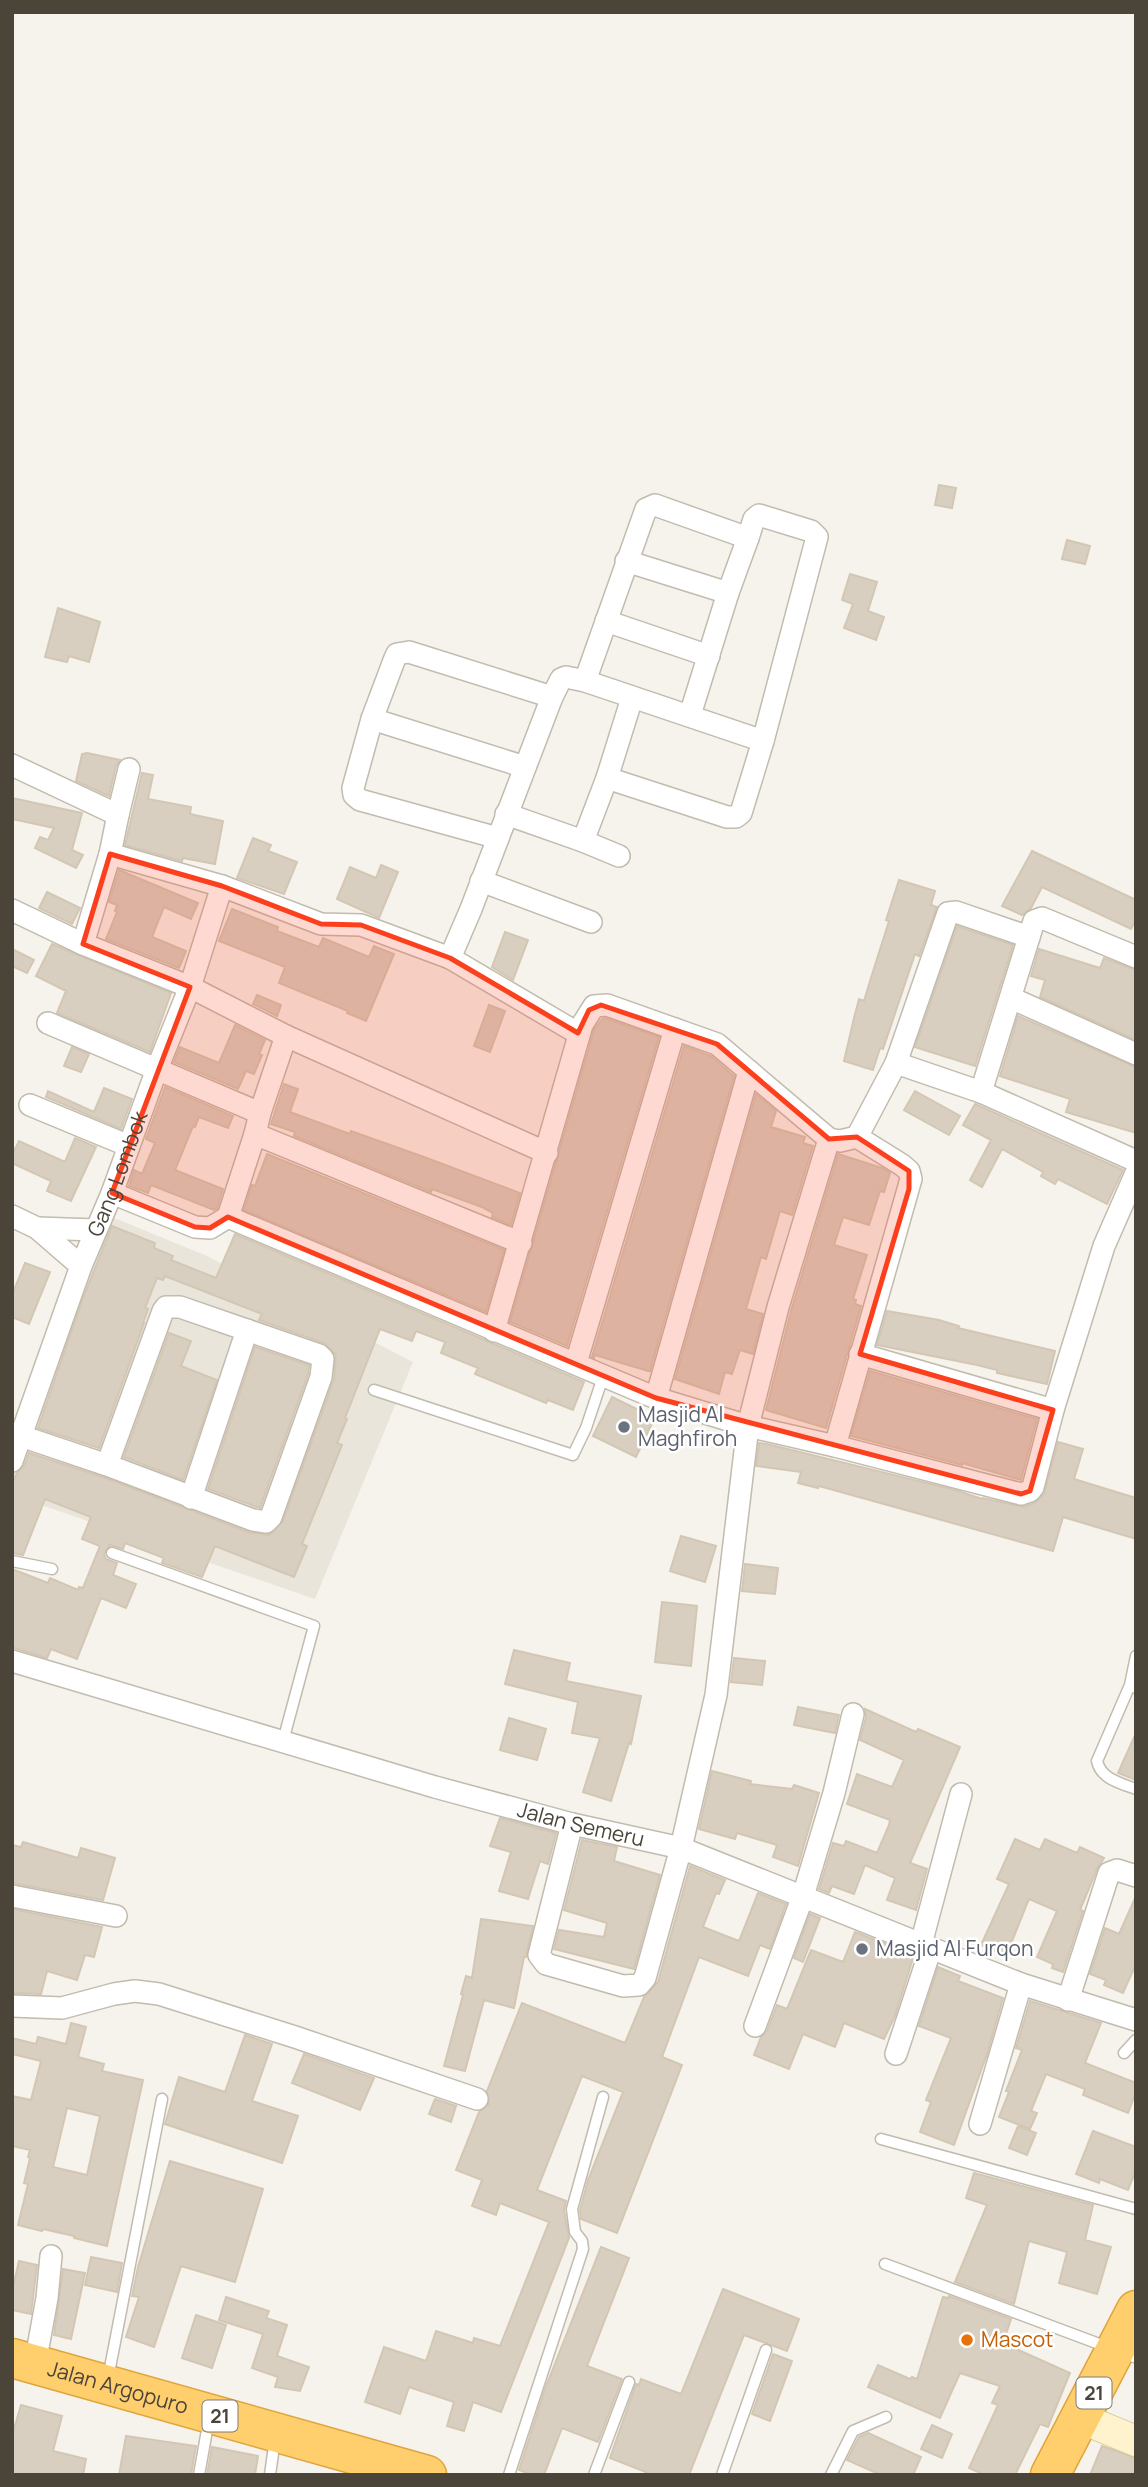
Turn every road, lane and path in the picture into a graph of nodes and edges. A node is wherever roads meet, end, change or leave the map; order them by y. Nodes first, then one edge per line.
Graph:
1 (747, 538) junction
2 (626, 561) junction
3 (728, 593) junction
4 (606, 621) junction
5 (709, 656) junction
6 (585, 681) junction
7 (552, 697) junction
8 (632, 698) junction
9 (690, 715) junction
10 (372, 719) junction
11 (762, 741) junction
12 (12, 765) edge
13 (525, 767) junction
14 (129, 769) dead end
15 (607, 778) junction
16 (506, 814) junction
17 (118, 815) junction
18 (498, 838) junction
19 (583, 841) junction
20 (110, 854) junction
21 (619, 856) dead end
22 (222, 886) junction
23 (476, 895) junction
24 (12, 910) edge
25 (592, 922) dead end
26 (1029, 937) junction
27 (83, 944) junction
28 (1136, 957) edge
29 (450, 958) junction
30 (190, 987) junction
31 (1011, 998) junction
32 (48, 1023) dead end
33 (675, 1029) junction
34 (579, 1034) junction
35 (286, 1037) junction
36 (1136, 1054) edge
37 (897, 1063) junction
38 (157, 1069) junction
39 (749, 1071) junction
40 (981, 1092) junction
41 (30, 1105) dead end
42 (260, 1112) junction
43 (255, 1134) junction
44 (856, 1137) junction
45 (829, 1139) junction
46 (129, 1146) junction
47 (547, 1153) junction
48 (1136, 1161) edge
49 (1136, 1173) edge
50 (112, 1193) junction
51 (1130, 1202) edge
52 (12, 1216) edge
53 (228, 1217) junction
54 (37, 1228) junction
55 (96, 1230) junction
56 (521, 1243) junction
57 (81, 1266) junction
58 (247, 1330) junction
59 (494, 1331) junction
60 (860, 1354) junction
61 (576, 1363) junction
62 (603, 1377) junction
63 (374, 1390) dead end
64 (656, 1398) junction
65 (1054, 1410) junction
66 (748, 1426) junction
67 (17, 1434) edge
68 (835, 1446) junction
69 (12, 1461) edge
70 (107, 1465) junction
71 (191, 1498) junction
72 (112, 1553) dead end
73 (12, 1561) edge
74 (52, 1569) dead end
75 (1136, 1656) edge
76 (12, 1661) edge
77 (1133, 1686) edge
78 (853, 1714) dead end
79 (283, 1741) junction
80 (1136, 1789) edge
81 (961, 1794) dead end
82 (572, 1824) junction
83 (681, 1848) junction
84 (1136, 1876) edge
85 (12, 1896) edge
86 (803, 1896) junction
87 (116, 1916) dead end
88 (926, 1946) junction
89 (1021, 1984) junction
90 (1069, 2000) junction
91 (12, 2006) edge
92 (1136, 2020) edge
93 (755, 2026) dead end
94 (1136, 2040) edge
95 (1124, 2053) dead end
96 (897, 2054) dead end
97 (603, 2097) dead end
98 (162, 2099) dead end
99 (477, 2099) dead end
100 (980, 2124) dead end
101 (881, 2139) dead end
102 (1136, 2209) edge
103 (51, 2256) dead end
104 (885, 2263) dead end
105 (1136, 2310) edge
106 (766, 2350) dead end
107 (1129, 2353) edge
108 (23, 2361) edge
109 (629, 2382) dead end
110 (107, 2384) junction
111 (210, 2413) junction
112 (886, 2417) dead end
113 (1088, 2421) junction
114 (275, 2432) junction
115 (1136, 2441) edge
116 (384, 2469) edge
117 (199, 2475) edge
118 (270, 2475) edge
119 (427, 2475) edge
120 (509, 2475) edge
121 (594, 2475) edge
122 (722, 2475) edge
123 (831, 2475) edge
124 (1050, 2475) edge
125 (1071, 2475) edge

1 - 2 street
1 - 3 street
1 - 11 street
2 - 3 street
2 - 4 street
3 - 5 street
4 - 5 street
4 - 6 street
5 - 9 street
6 - 7 street
6 - 8 street
7 - 10 street
7 - 13 street
8 - 9 street
8 - 15 street
9 - 11 street
10 - 13 street
10 - 18 street
11 - 15 street
12 - 17 street
13 - 16 street
14 - 17 street
15 - 19 street
16 - 18 street
16 - 19 street
17 - 20 street
18 - 23 street
19 - 21 street
20 - 22 street
20 - 27 street
22 - 29 street
22 - 30 street, Gang Lombok
23 - 25 street
23 - 29 street
24 - 27 street
26 - 28 street
26 - 31 street
26 - 37 street
27 - 30 street
29 - 34 street
30 - 35 street
30 - 38 street, Gang Lombok
31 - 36 street
31 - 40 street
32 - 38 street
33 - 34 street
33 - 39 street
33 - 61 street
34 - 47 street
35 - 42 street
35 - 47 street
37 - 40 street
37 - 44 street
38 - 42 street
38 - 46 street, Gang Lombok
39 - 45 street
39 - 64 street
40 - 48 street
41 - 46 street
42 - 43 street
43 - 53 street
43 - 56 street
44 - 45 street
44 - 60 street
45 - 66 street
46 - 50 street, Gang Lombok
47 - 56 street
49 - 51 street
50 - 53 street
50 - 55 street, Gang Lombok
51 - 65 street
52 - 54 street
53 - 59 street
54 - 55 street
54 - 57 street
55 - 57 street, Gang Lombok
56 - 59 street
57 - 67 street, Gang Lombok
58 - 70 street
58 - 71 street
58 - 71 street
59 - 61 street
60 - 65 street
60 - 68 street
61 - 62 street
62 - 63 lane
62 - 64 street
64 - 66 street
65 - 68 street
66 - 68 street
66 - 83 street
67 - 69 street, Gang Lombok
67 - 70 street
70 - 71 street
72 - 79 lane
73 - 74 lane
75 - 77 lane
76 - 79 street, Jalan Semeru
77 - 80 lane
78 - 86 street
79 - 82 street, Jalan Semeru
81 - 88 street
82 - 83 street, Jalan Semeru
82 - 83 street
83 - 86 street, Jalan Semeru
84 - 90 street
85 - 87 street
86 - 88 street, Jalan Semeru
86 - 93 street
88 - 89 street, Jalan Semeru
88 - 96 street
89 - 90 street, Jalan Semeru
89 - 100 street
90 - 92 street, Jalan Semeru
91 - 99 street
94 - 95 lane
97 - 120 lane
98 - 110 lane
101 - 102 lane
103 - 108 street
104 - 107 lane
105 - 107 highway, 21
106 - 122 lane
107 - 113 highway, 21
108 - 110 highway, Jalan Argopuro / 21
109 - 121 lane
110 - 111 highway, Jalan Argopuro / 21
111 - 114 highway, Jalan Argopuro / 21
111 - 117 lane
112 - 123 lane
113 - 115 street
113 - 124 highway, 21
113 - 125 highway, 21
114 - 116 highway, Jalan Argopuro / 21
114 - 118 lane
116 - 119 highway, Jalan Argopuro / 21

